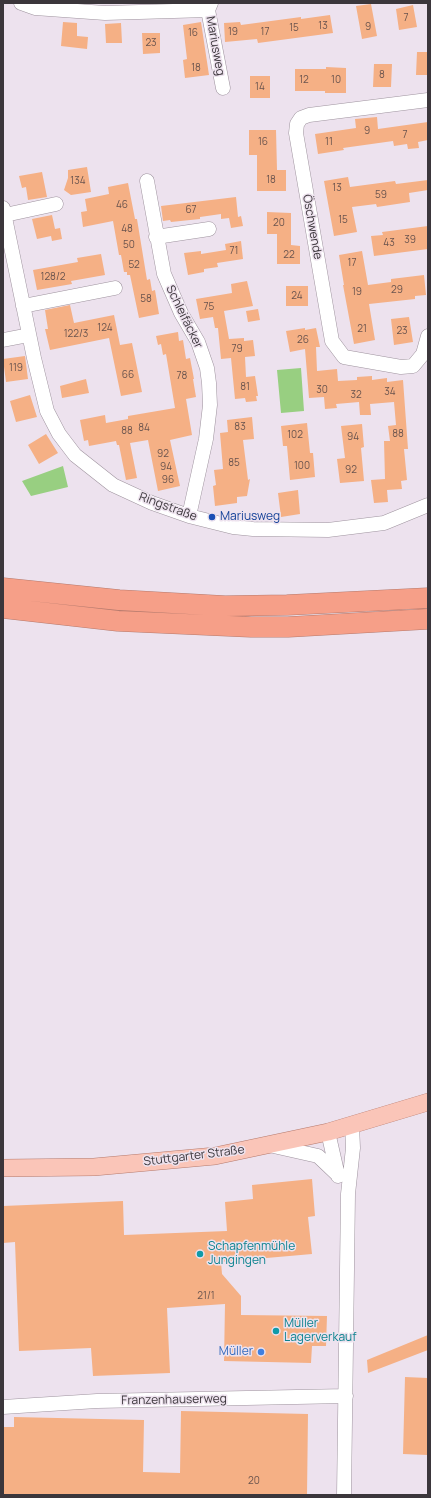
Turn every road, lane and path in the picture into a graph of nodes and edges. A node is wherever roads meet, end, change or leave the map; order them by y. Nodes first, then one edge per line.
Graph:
1 (21, 3) edge
2 (210, 7) edge
3 (223, 88) dead end
4 (428, 100) edge
5 (147, 181) dead end
6 (56, 204) dead end
7 (4, 211) edge
8 (209, 229) dead end
9 (156, 237) junction
10 (116, 288) dead end
11 (23, 306) junction
12 (30, 335) junction
13 (428, 336) edge
14 (3, 340) edge
15 (428, 505) edge
16 (189, 516) junction
17 (3, 588) edge
18 (428, 598) edge
19 (3, 608) edge
20 (428, 619) edge
21 (428, 1102) edge
22 (352, 1125) junction
23 (328, 1132) junction
24 (267, 1145) junction
25 (3, 1168) edge
26 (338, 1175) junction
27 (348, 1194) junction
28 (346, 1396) junction
29 (3, 1408) edge
30 (344, 1495) edge

1 - 2 street
2 - 3 street, Mariusweg
4 - 13 street, Öschwende
5 - 9 street, Schleifäcker
6 - 7 street, Ringstraße
7 - 11 street, Ringstraße
8 - 9 street
9 - 16 street, Schleifäcker
10 - 11 street
11 - 12 street, Ringstraße
12 - 14 street
12 - 16 street, Ringstraße
15 - 16 street, Ringstraße
17 - 18 highway
19 - 20 highway
21 - 22 main road, Stuttgarter Straße
22 - 23 main road, Stuttgarter Straße
22 - 27 street
23 - 24 main road, Stuttgarter Straße
23 - 26 street
24 - 25 main road, Stuttgarter Straße
24 - 26 street
26 - 27 street
27 - 28 street
28 - 29 street, Franzenhauserweg
28 - 30 street

